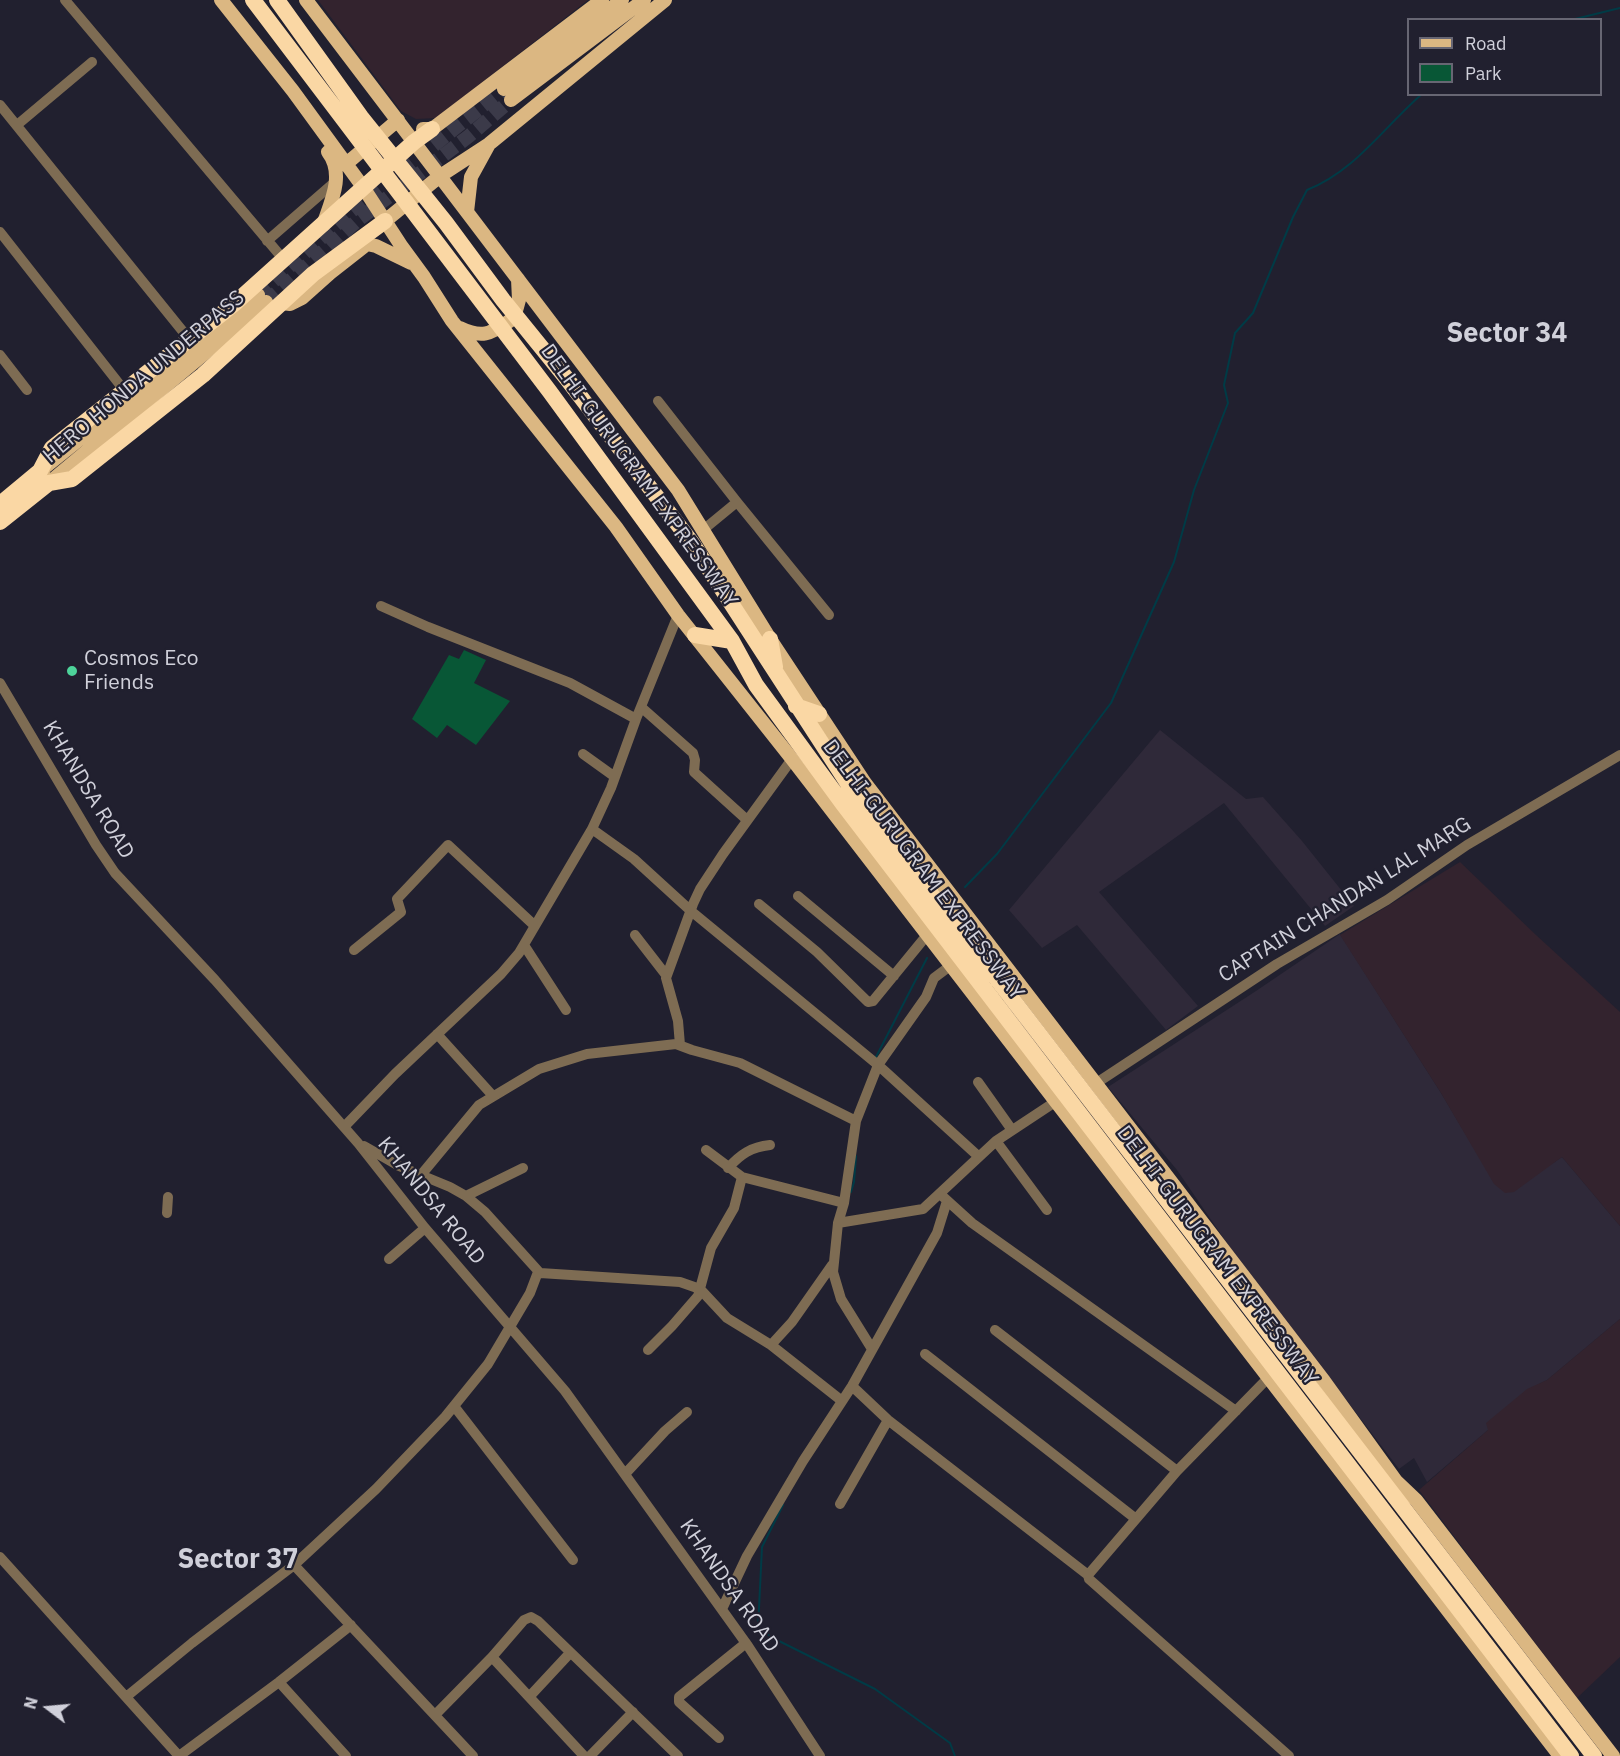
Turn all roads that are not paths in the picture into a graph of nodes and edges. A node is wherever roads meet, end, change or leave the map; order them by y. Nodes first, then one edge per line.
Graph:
1 (65, 0) edge
2 (221, 0) edge
3 (253, 0) edge
4 (277, 0) edge
5 (306, 0) edge
6 (602, 0) edge
7 (622, 0) edge
8 (644, 0) edge
9 (665, 0) edge
10 (92, 62) dead end
11 (0, 105) edge
12 (302, 105) junction
13 (395, 117) junction
14 (17, 125) junction
15 (432, 129) junction
16 (414, 142) junction
17 (489, 144) junction
18 (346, 164) junction
19 (440, 176) junction
20 (336, 181) junction
21 (363, 188) junction
22 (467, 212) junction
23 (322, 226) junction
24 (378, 226) junction
25 (0, 232) edge
26 (267, 241) junction
27 (284, 260) junction
28 (416, 265) junction
29 (518, 279) junction
30 (269, 300) junction
31 (457, 327) junction
32 (189, 339) junction
33 (1, 359) edge
34 (27, 390) dead end
35 (124, 390) junction
36 (658, 401) dead end
37 (45, 477) junction
38 (737, 502) junction
39 (0, 504) edge
40 (0, 522) edge
41 (703, 530) junction
42 (381, 606) dead end
43 (678, 615) junction
44 (829, 615) dead end
45 (695, 636) junction
46 (770, 639) junction
47 (732, 641) junction
48 (776, 675) junction
49 (0, 683) edge
50 (796, 706) junction
51 (641, 707) junction
52 (819, 714) junction
53 (636, 719) junction
54 (582, 754) dead end
55 (1620, 755) edge
56 (792, 759) junction
57 (615, 777) junction
58 (747, 820) junction
59 (592, 829) junction
60 (798, 896) dead end
61 (759, 904) dead end
62 (691, 911) junction
63 (535, 926) junction
64 (635, 935) dead end
65 (927, 935) junction
66 (524, 945) junction
67 (354, 950) dead end
68 (950, 966) junction
69 (666, 975) junction
70 (894, 976) junction
71 (969, 980) junction
72 (566, 1010) dead end
73 (437, 1034) junction
74 (680, 1045) junction
75 (878, 1065) junction
76 (978, 1082) dead end
77 (1095, 1084) junction
78 (493, 1096) junction
79 (1055, 1102) junction
80 (856, 1121) junction
81 (344, 1127) junction
82 (1012, 1130) junction
83 (996, 1141) junction
84 (358, 1143) junction
85 (770, 1145) dead end
86 (706, 1150) dead end
87 (978, 1156) junction
88 (523, 1168) dead end
89 (728, 1168) junction
90 (421, 1175) junction
91 (742, 1178) junction
92 (466, 1196) junction
93 (168, 1197) dead end
94 (944, 1197) junction
95 (844, 1203) junction
96 (1047, 1210) dead end
97 (167, 1213) dead end
98 (838, 1224) junction
99 (424, 1228) junction
100 (389, 1259) dead end
101 (832, 1265) junction
102 (537, 1272) junction
103 (700, 1288) junction
104 (512, 1327) junction
105 (995, 1330) dead end
106 (771, 1345) junction
107 (872, 1349) junction
108 (648, 1350) dead end
109 (925, 1354) dead end
110 (1268, 1378) junction
111 (852, 1386) junction
112 (842, 1401) junction
113 (454, 1406) junction
114 (1236, 1410) junction
115 (687, 1412) dead end
116 (888, 1420) junction
117 (1177, 1471) junction
118 (625, 1474) junction
119 (840, 1504) dead end
120 (1136, 1519) junction
121 (0, 1557) edge
122 (573, 1560) dead end
123 (294, 1565) junction
124 (1088, 1575) junction
125 (722, 1609) junction
126 (351, 1625) junction
127 (746, 1643) junction
128 (570, 1653) junction
129 (492, 1657) junction
130 (279, 1682) junction
131 (530, 1696) junction
132 (126, 1697) junction
133 (633, 1712) junction
134 (436, 1714) junction
135 (719, 1738) dead end
136 (1620, 1749) edge
137 (179, 1756) edge
138 (346, 1756) edge
139 (473, 1756) edge
140 (584, 1756) edge
141 (590, 1756) edge
142 (678, 1756) edge
143 (820, 1756) edge
144 (1289, 1756) edge
145 (1560, 1756) edge
146 (1572, 1756) edge
147 (1594, 1756) edge
148 (1613, 1756) edge

1 - 26 street
2 - 12 main road
3 - 47 highway, DELHI-GURUGRAM EXPRESSWAY
4 - 48 highway, DELHI-GURUGRAM EXPRESSWAY
5 - 13 main road
6 - 15 main road
7 - 8 main road
9 - 17 main road
10 - 14 street
11 - 14 street
12 - 18 main road
12 - 20 main road
13 - 15 main road
13 - 16 main road
13 - 18 main road
14 - 32 street
15 - 16 highway
16 - 19 main road
16 - 21 highway
17 - 19 main road
17 - 22 main road
18 - 21 main road
19 - 22 main road
19 - 24 main road
20 - 23 main road
20 - 26 street
21 - 23 highway
21 - 24 main road
22 - 29 main road
23 - 27 highway
24 - 28 main road
24 - 30 highway
25 - 35 street
26 - 27 street
27 - 32 highway
28 - 30 main road, HERO HONDA UNDERPASS
28 - 31 main road
29 - 31 main road
29 - 41 main road
30 - 37 main road, HERO HONDA UNDERPASS
30 - 37 highway
31 - 43 main road
32 - 35 highway
33 - 34 street
35 - 37 highway
36 - 38 street
37 - 39 highway
37 - 40 highway
38 - 41 street
38 - 44 street
41 - 46 main road
42 - 53 street
43 - 45 main road
43 - 51 street
45 - 47 highway
45 - 56 main road
46 - 48 highway
46 - 52 main road
47 - 71 highway, DELHI-GURUGRAM EXPRESSWAY
48 - 50 highway, DELHI-GURUGRAM EXPRESSWAY
49 - 81 street, KHANDSA ROAD
50 - 52 highway
50 - 147 highway, DELHI-GURUGRAM EXPRESSWAY
51 - 53 street
51 - 58 street
52 - 77 main road
53 - 57 street
54 - 57 street
55 - 77 street, CAPTAIN CHANDAN LAL MARG
56 - 58 street
56 - 65 main road
57 - 59 street
58 - 62 street
59 - 62 street
59 - 63 street
60 - 70 street
61 - 70 street
62 - 69 street
62 - 75 street
63 - 66 street
63 - 67 street
64 - 69 street
65 - 68 main road
65 - 70 street
66 - 72 street
66 - 73 street
68 - 71 main road
68 - 75 street
69 - 74 street
71 - 79 main road
71 - 146 highway, DELHI-GURUGRAM EXPRESSWAY
73 - 78 street
73 - 81 street
74 - 78 street
74 - 80 street
75 - 80 street
75 - 87 street
76 - 82 street
77 - 148 main road
78 - 90 street
79 - 82 street
79 - 110 main road
80 - 95 street
81 - 84 street, KHANDSA ROAD
82 - 83 street
83 - 87 street
83 - 96 street
84 - 90 street
84 - 99 street, KHANDSA ROAD
85 - 89 street
86 - 89 street
87 - 94 street
88 - 92 street
89 - 91 street
90 - 92 street
91 - 95 street
91 - 103 street
92 - 102 street
93 - 97 street
94 - 98 street
94 - 107 street
94 - 114 street
95 - 98 street
98 - 101 street
99 - 100 street
99 - 104 street, KHANDSA ROAD
101 - 106 street
101 - 107 street
102 - 103 street
102 - 104 street
103 - 106 street
103 - 108 street
104 - 113 street
104 - 118 street, KHANDSA ROAD
105 - 117 street
106 - 112 street
107 - 111 street
109 - 120 street
110 - 114 street
110 - 145 main road
111 - 112 street
111 - 116 street
112 - 125 street
113 - 122 street
113 - 123 street
114 - 117 street
115 - 118 street
116 - 119 street
116 - 124 street
117 - 120 street
118 - 125 street, KHANDSA ROAD
120 - 124 street
121 - 132 street
123 - 126 street
123 - 132 street
124 - 144 street
125 - 127 street, KHANDSA ROAD
126 - 130 street
126 - 134 street
127 - 135 street
127 - 143 street, KHANDSA ROAD
128 - 129 street
128 - 131 street
128 - 133 street
129 - 131 street
129 - 134 street
130 - 137 street
130 - 138 street
131 - 140 street
132 - 137 street
133 - 141 street
133 - 142 street
134 - 139 street
136 - 148 street

